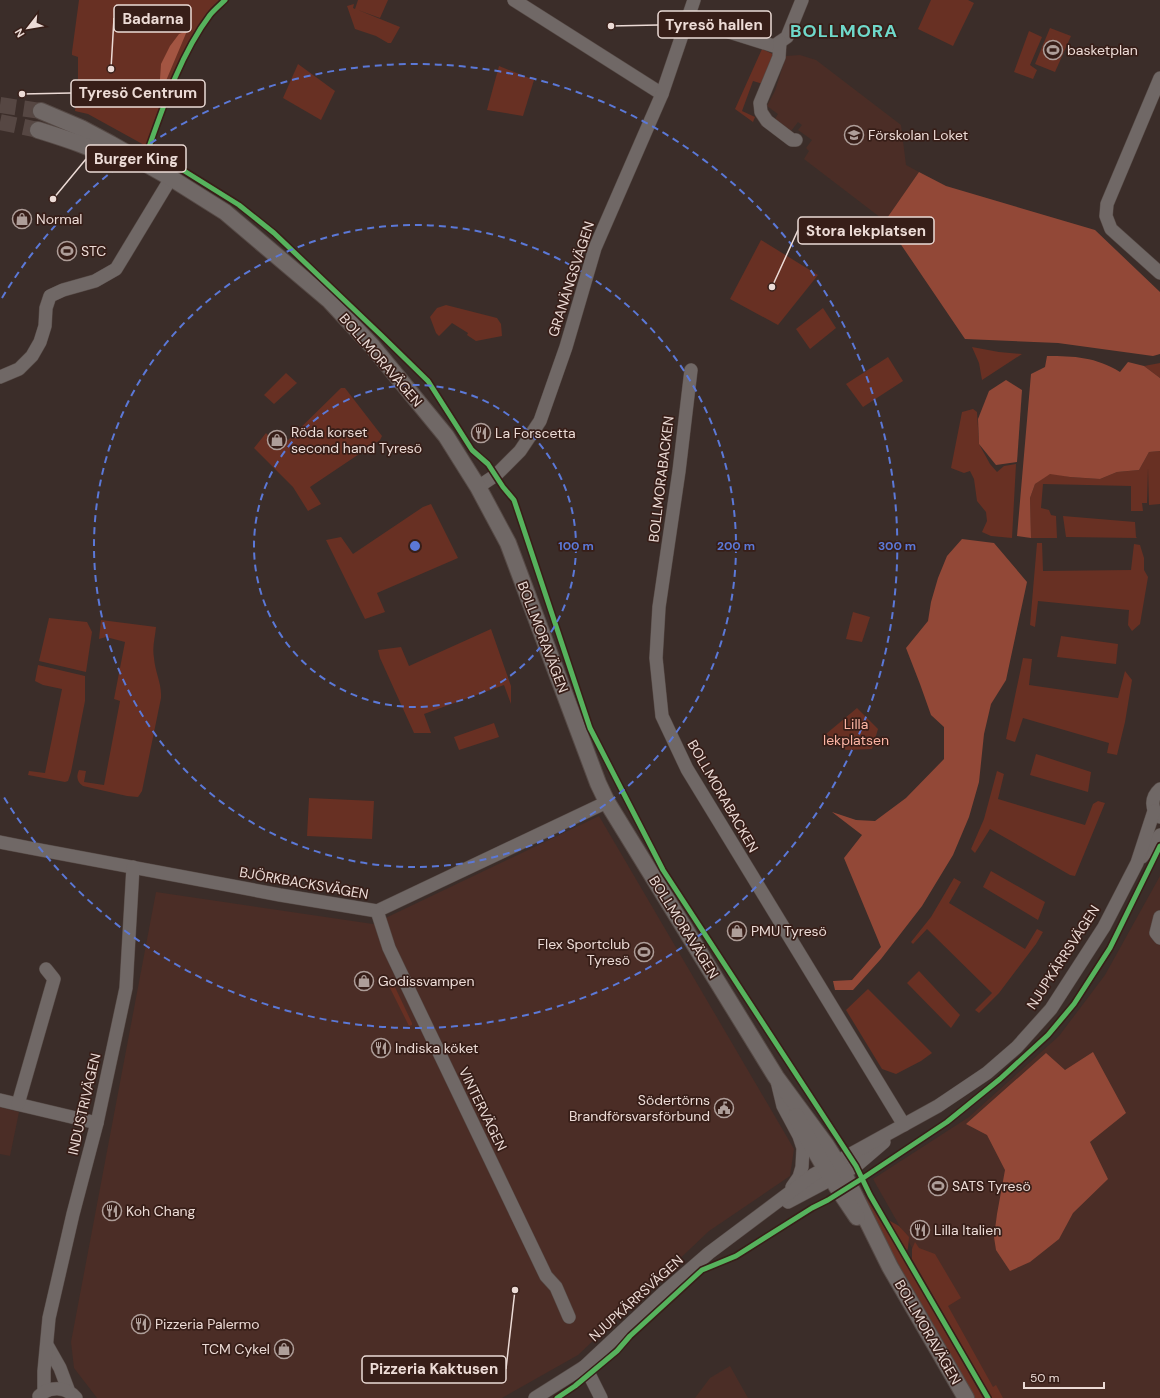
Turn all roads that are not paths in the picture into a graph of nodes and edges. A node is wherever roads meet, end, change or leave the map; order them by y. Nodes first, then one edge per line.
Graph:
1 (514, 0) edge
2 (694, 0) edge
3 (802, 0) edge
4 (688, 19) junction
5 (780, 42) junction
6 (1160, 78) edge
7 (662, 94) junction
8 (41, 111) tunnel mouth
9 (38, 130) tunnel mouth
10 (796, 140) dead end
11 (168, 182) junction
12 (1160, 273) edge
13 (691, 370) dead end
14 (0, 377) edge
15 (478, 487) junction
16 (1160, 789) edge
17 (607, 802) junction
18 (1157, 814) edge
19 (1160, 835) edge
20 (0, 842) edge
21 (1137, 863) junction
22 (133, 868) junction
23 (377, 911) junction
24 (1160, 917) edge
25 (1160, 938) edge
26 (46, 969) dead end
27 (776, 1077) junction
28 (0, 1100) edge
29 (18, 1104) junction
30 (97, 1123) junction
31 (904, 1125) junction
32 (834, 1170) junction
33 (788, 1194) junction
34 (756, 1219) junction
35 (569, 1317) dead end
36 (47, 1345) junction
37 (584, 1367) junction
38 (41, 1395) edge
39 (72, 1395) edge
40 (535, 1398) edge
41 (601, 1398) edge
42 (966, 1398) edge

1 - 7 street
2 - 4 street, GRANÄNGSVÄGEN
3 - 5 street
4 - 5 street
4 - 7 street, GRANÄNGSVÄGEN
5 - 10 street
6 - 12 street
7 - 15 street, GRANÄNGSVÄGEN
8 - 11 street, BOLLMORAVÄGEN
9 - 11 street, BOLLMORAVÄGEN
11 - 14 street
11 - 15 street, BOLLMORAVÄGEN
13 - 31 street, BOLLMORABACKEN
15 - 17 street, BOLLMORAVÄGEN
16 - 18 street, NJUPKÄRRSVÄGEN
17 - 23 street, BJÖRKBACKSVÄGEN
17 - 27 street, BOLLMORAVÄGEN
18 - 21 street, NJUPKÄRRSVÄGEN
19 - 21 street, NJUPKÄRRSVÄGEN
20 - 22 street, BJÖRKBACKSVÄGEN
21 - 31 street, NJUPKÄRRSVÄGEN
22 - 23 street, BJÖRKBACKSVÄGEN
22 - 30 street, INDUSTRIVÄGEN
23 - 35 street, VINTERVÄGEN
24 - 25 street
26 - 29 street
27 - 32 street, BOLLMORAVÄGEN
27 - 33 street, BOLLMORAVÄGEN
28 - 29 street
29 - 30 street
30 - 36 street, INDUSTRIVÄGEN
31 - 32 street, NJUPKÄRRSVÄGEN
32 - 33 street, NJUPKÄRRSVÄGEN
32 - 34 street, NJUPKÄRRSVÄGEN
32 - 42 street, BOLLMORAVÄGEN
33 - 34 street, NJUPKÄRRSVÄGEN
34 - 37 street, NJUPKÄRRSVÄGEN
36 - 38 street, INDUSTRIVÄGEN
36 - 39 street
37 - 40 street, NJUPKÄRRSVÄGEN
37 - 41 street
38 - 39 street

